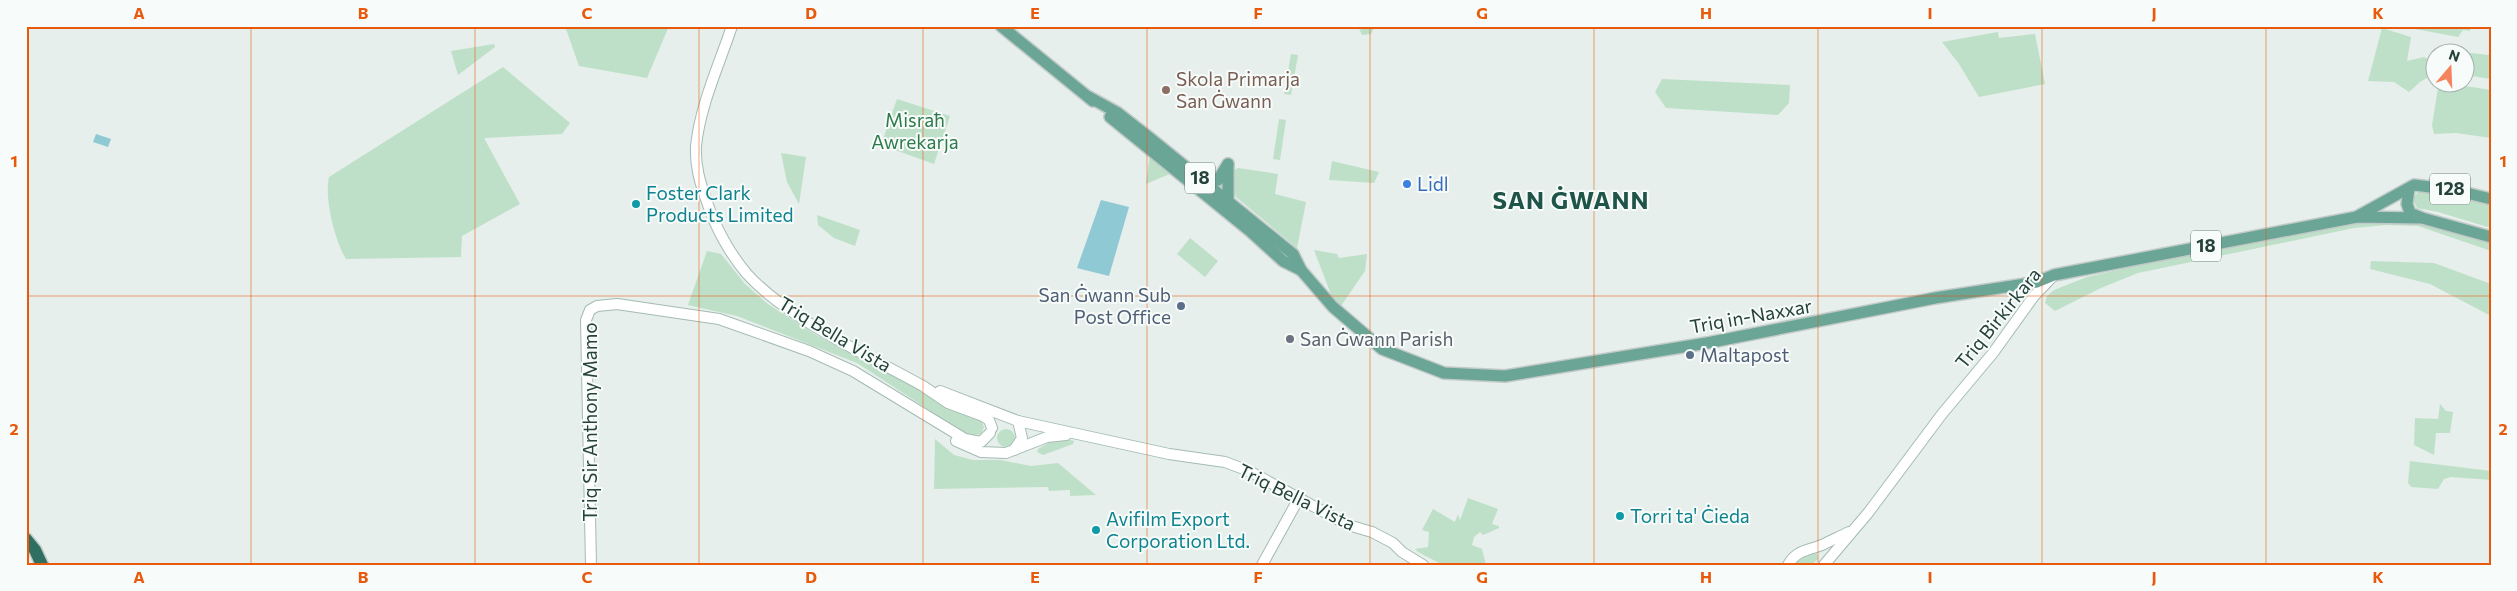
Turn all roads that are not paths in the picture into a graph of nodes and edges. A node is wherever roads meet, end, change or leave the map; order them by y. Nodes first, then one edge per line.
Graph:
1 (732, 26) edge
2 (1002, 26) edge
3 (1089, 97) junction
4 (1207, 184) junction
5 (2409, 189) junction
6 (2491, 199) edge
7 (1228, 200) junction
8 (2357, 217) junction
9 (2422, 218) junction
10 (2491, 237) edge
11 (1300, 270) junction
12 (2054, 275) junction
13 (923, 386) junction
14 (927, 416) junction
15 (983, 416) junction
16 (1013, 420) junction
17 (991, 430) junction
18 (1074, 434) junction
19 (1009, 452) junction
20 (1299, 498) junction
21 (1852, 530) junction
22 (27, 540) edge
23 (1822, 545) junction
24 (39, 562) edge
25 (1825, 564) edge
26 (591, 565) edge
27 (1262, 565) edge
28 (1423, 565) edge
29 (1788, 565) edge

1 - 13 main road, Triq Bella Vista
2 - 3 main road, 18
3 - 4 main road, 18
3 - 11 main road, 18
4 - 7 main road, 18
4 - 7 main road
5 - 6 main road, Triq Birkirkara / 128
5 - 8 main road, Triq Birkirkara / 128
5 - 9 main road, 128
7 - 11 main road, 18
8 - 9 main road, Triq Birkirkara / 128
8 - 12 main road, Triq Birkirkara / 18
9 - 10 main road, Triq Birkirkara / 128
11 - 12 main road, Triq in-Naxxar / 18
12 - 21 main road, Triq Birkirkara
13 - 15 main road, Triq Bella Vista
13 - 16 main road, Triq Bella Vista
14 - 17 main road, Triq Sir Anthony Mamo
14 - 19 main road, Triq Sir Anthony Mamo
14 - 26 main road, Triq Sir Anthony Mamo
15 - 16 main road, Triq Bella Vista
15 - 17 main road
16 - 17 main road
16 - 18 main road, Triq Bella Vista
16 - 19 main road
17 - 19 main road
18 - 19 main road, Triq Bella Vista
18 - 20 main road, Triq Bella Vista
20 - 27 main road
20 - 28 main road, Triq Bella Vista
21 - 23 main road, Triq Birkirkara
21 - 25 main road, Triq Birkirkara
22 - 24 highway
23 - 25 main road
23 - 29 main road, Triq Birkirkara

